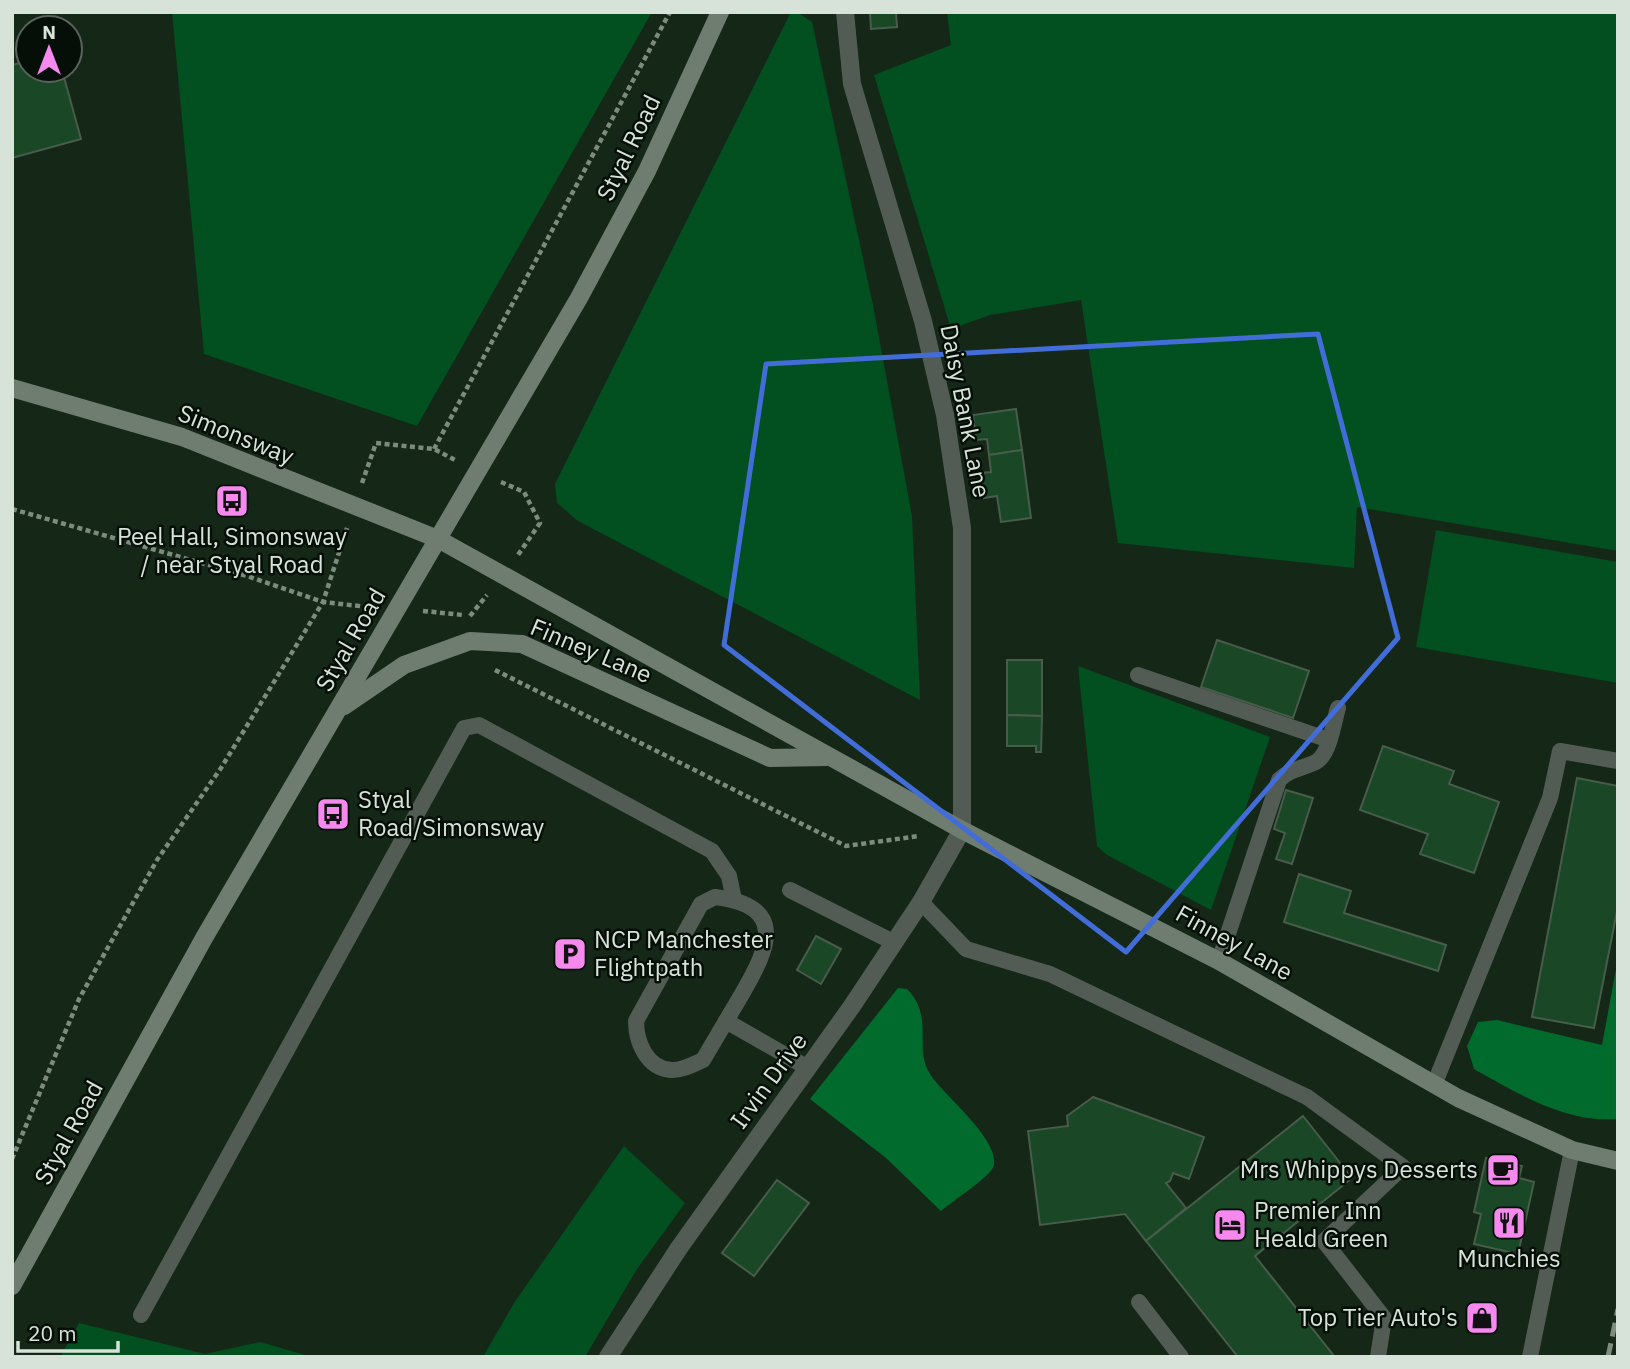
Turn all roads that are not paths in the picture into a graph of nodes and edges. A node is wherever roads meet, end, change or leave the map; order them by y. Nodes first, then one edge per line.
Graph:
1 (720, 12) edge
2 (845, 12) edge
3 (12, 388) edge
4 (438, 539) junction
5 (1138, 675) dead end
6 (1338, 708) dead end
7 (338, 710) junction
8 (1329, 740) junction
9 (830, 757) junction
10 (1618, 761) edge
11 (962, 830) junction
12 (790, 890) dead end
13 (734, 900) junction
14 (921, 902) junction
15 (894, 942) junction
16 (1219, 961) junction
17 (726, 1021) junction
18 (808, 1068) junction
19 (1434, 1085) junction
20 (1572, 1150) junction
21 (1618, 1161) edge
22 (12, 1286) edge
23 (1139, 1302) dead end
24 (141, 1315) dead end
25 (608, 1357) edge
26 (1181, 1357) edge
27 (1378, 1357) edge
28 (1530, 1357) edge

1 - 4 street, Styal Road
2 - 11 street, Daisy Bank Lane
3 - 4 street, Simonsway
4 - 7 street, Styal Road
4 - 9 street, Finney Lane
5 - 8 lane
6 - 8 lane
7 - 9 street, Finney Lane
7 - 22 street, Styal Road
8 - 16 lane
9 - 11 street, Finney Lane
10 - 19 lane
11 - 14 street, Irvin Drive
11 - 16 street, Finney Lane
12 - 15 lane
13 - 17 lane
13 - 17 lane
13 - 24 lane
14 - 15 street, Irvin Drive
14 - 27 lane
15 - 18 street, Irvin Drive
16 - 19 street, Finney Lane
17 - 18 lane
18 - 25 street, Irvin Drive
19 - 20 street, Finney Lane
20 - 21 street, Finney Lane
20 - 28 lane
23 - 26 lane

